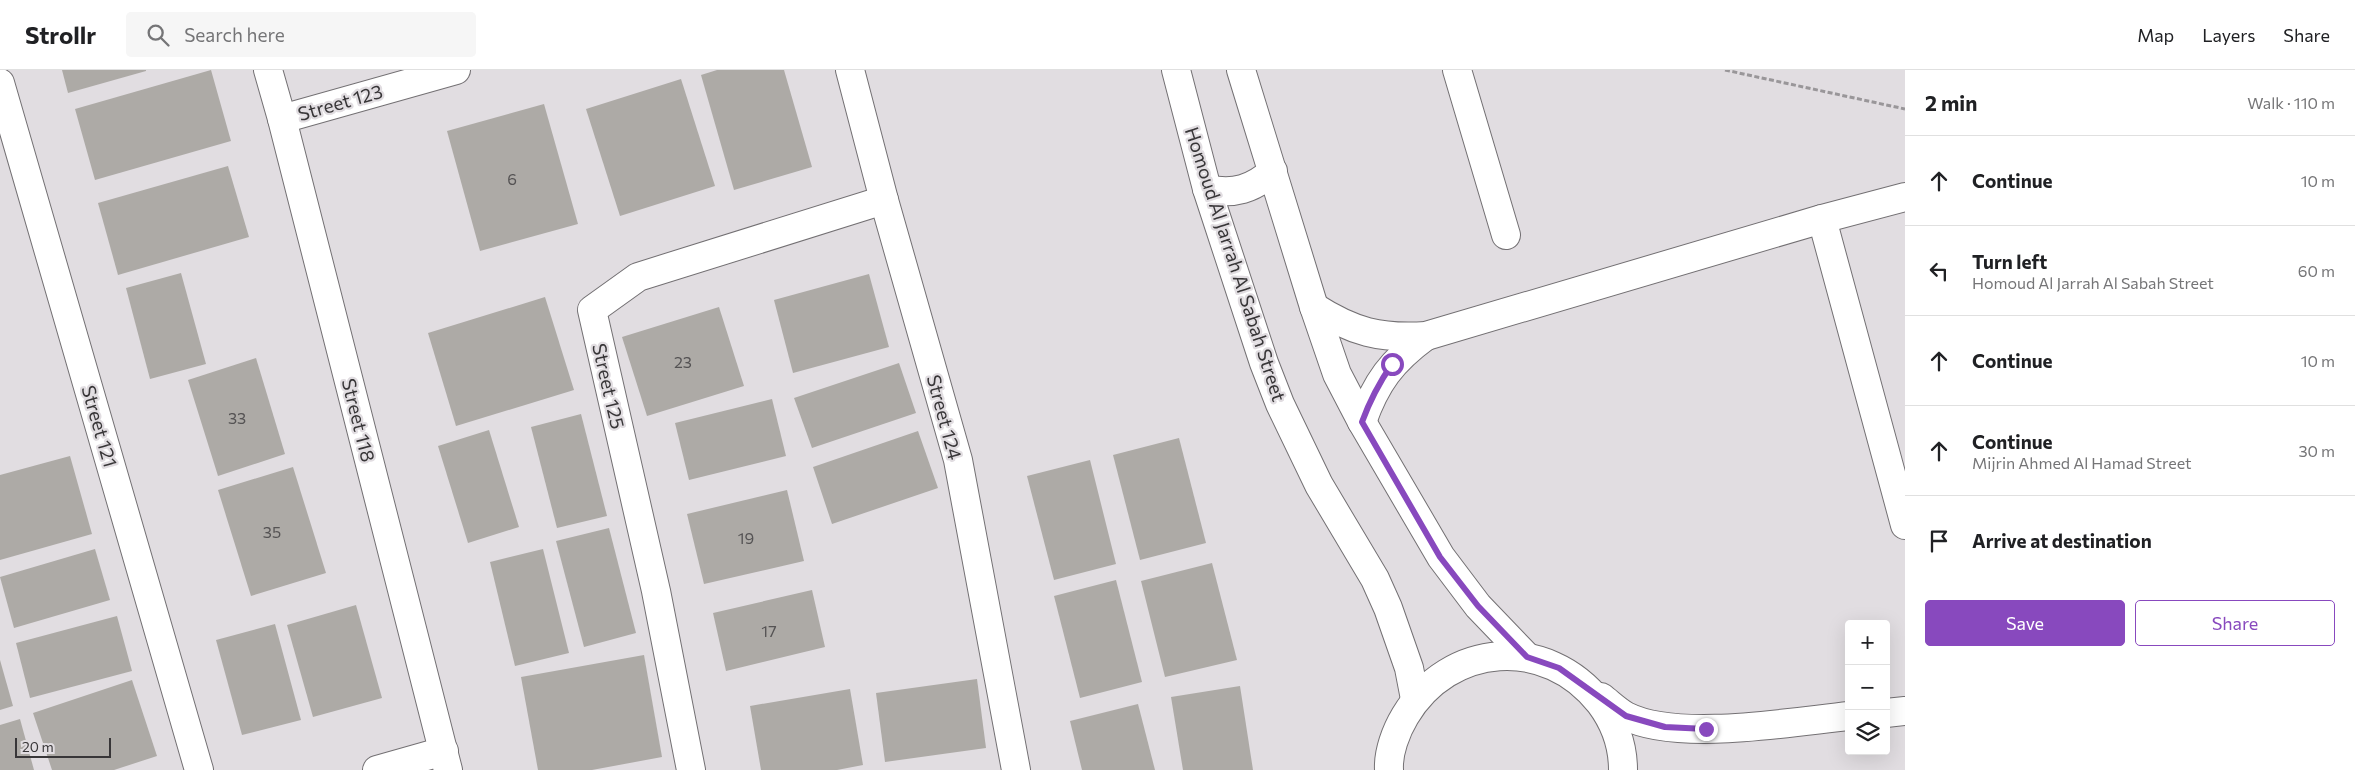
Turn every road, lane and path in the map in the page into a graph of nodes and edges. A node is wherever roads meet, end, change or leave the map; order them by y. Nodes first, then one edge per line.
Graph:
1 (268, 70) edge
2 (456, 70) edge
3 (850, 70) edge
4 (1176, 70) edge
5 (1242, 70) edge
6 (1457, 70) edge
7 (1725, 70) edge
8 (0, 83) edge
9 (1905, 109) edge
10 (282, 119) junction
11 (1273, 171) junction
12 (1208, 189) junction
13 (1905, 197) edge
14 (884, 200) junction
15 (1822, 219) junction
16 (1506, 235) dead end
17 (1314, 308) junction
18 (1426, 336) junction
19 (1362, 422) junction
20 (1905, 525) edge
21 (1527, 657) junction
22 (1587, 687) junction
23 (1415, 699) junction
24 (1905, 711) edge
25 (1890, 713) edge
26 (1845, 716) edge
27 (446, 761) edge
28 (199, 770) edge
29 (377, 770) edge
30 (691, 770) edge
31 (1016, 770) edge
32 (1390, 770) edge
33 (1623, 770) edge

1 - 10 street, Street 118
2 - 10 street, Street 123
3 - 14 street, Street 124
4 - 12 street, Homoud Al Jarrah Al Sabah Street
5 - 11 street
6 - 16 street
7 - 9 path
8 - 28 street, Street 121
10 - 27 street, Street 118
11 - 12 street
11 - 17 street
12 - 23 street, Homoud Al Jarrah Al Sabah Street
13 - 15 street
14 - 30 street, Street 125
14 - 31 street, Street 124
15 - 18 street
15 - 20 street
17 - 18 street
17 - 19 street
18 - 19 street
19 - 21 street
21 - 22 street
21 - 23 street
22 - 26 street
22 - 33 street
23 - 32 street
24 - 25 street
27 - 29 street

